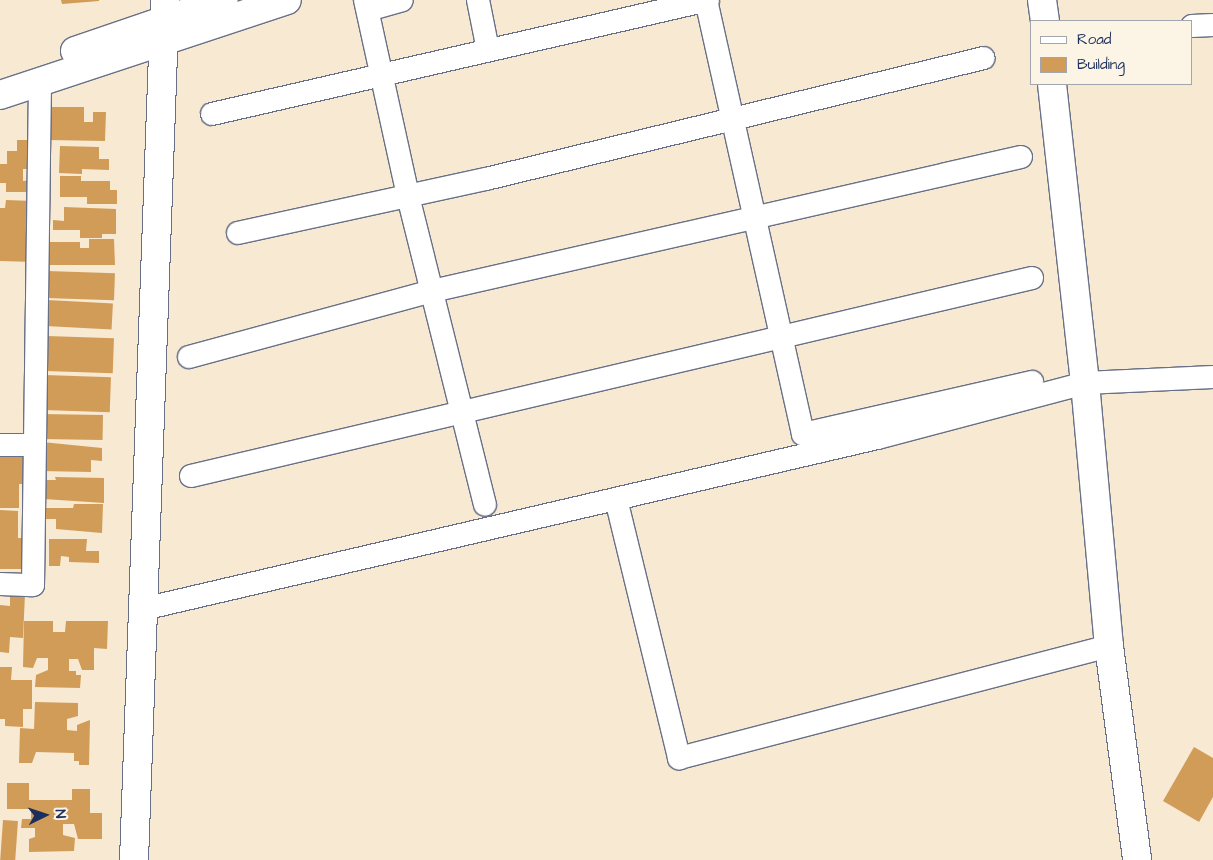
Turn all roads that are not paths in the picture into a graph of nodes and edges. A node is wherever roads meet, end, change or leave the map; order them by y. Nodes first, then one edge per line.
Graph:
1 (224, 0) edge
2 (287, 0) edge
3 (402, 0) edge
4 (478, 0) edge
5 (707, 0) edge
6 (1042, 0) edge
7 (366, 5) edge
8 (164, 20) edge
9 (1044, 20) edge
10 (1193, 26) edge
11 (1213, 26) edge
12 (488, 50) junction
13 (984, 58) dead end
14 (381, 75) junction
15 (0, 76) edge
16 (40, 82) junction
17 (1052, 85) edge
18 (0, 96) edge
19 (212, 114) dead end
20 (733, 118) junction
21 (1021, 157) dead end
22 (408, 196) junction
23 (755, 218) junction
24 (238, 233) dead end
25 (1032, 278) dead end
26 (432, 291) junction
27 (780, 336) junction
28 (188, 357) dead end
29 (1213, 377) edge
30 (1032, 382) dead end
31 (1085, 383) junction
32 (460, 414) junction
33 (0, 445) edge
34 (33, 445) junction
35 (191, 476) dead end
36 (616, 499) junction
37 (485, 505) dead end
38 (0, 584) edge
39 (143, 609) junction
40 (1109, 646) junction
41 (134, 860) edge
42 (1138, 860) edge

1 - 8 street
2 - 8 street
3 - 7 street
4 - 12 street
5 - 12 street
5 - 20 street
6 - 9 street
7 - 14 street
8 - 15 street
8 - 16 street
8 - 39 street
10 - 11 street
12 - 14 street
13 - 20 street
14 - 19 street
14 - 22 street
16 - 18 street
16 - 34 street
17 - 31 street
20 - 22 street
20 - 23 street
21 - 23 street
22 - 24 street
22 - 26 street
23 - 26 street
23 - 27 street
25 - 27 street
26 - 28 street
26 - 32 street
27 - 30 street
27 - 32 street
29 - 31 street
31 - 36 street
31 - 40 street
32 - 35 street
32 - 37 street
33 - 34 street
34 - 38 street
36 - 39 street
36 - 40 street
39 - 41 street
40 - 42 street

